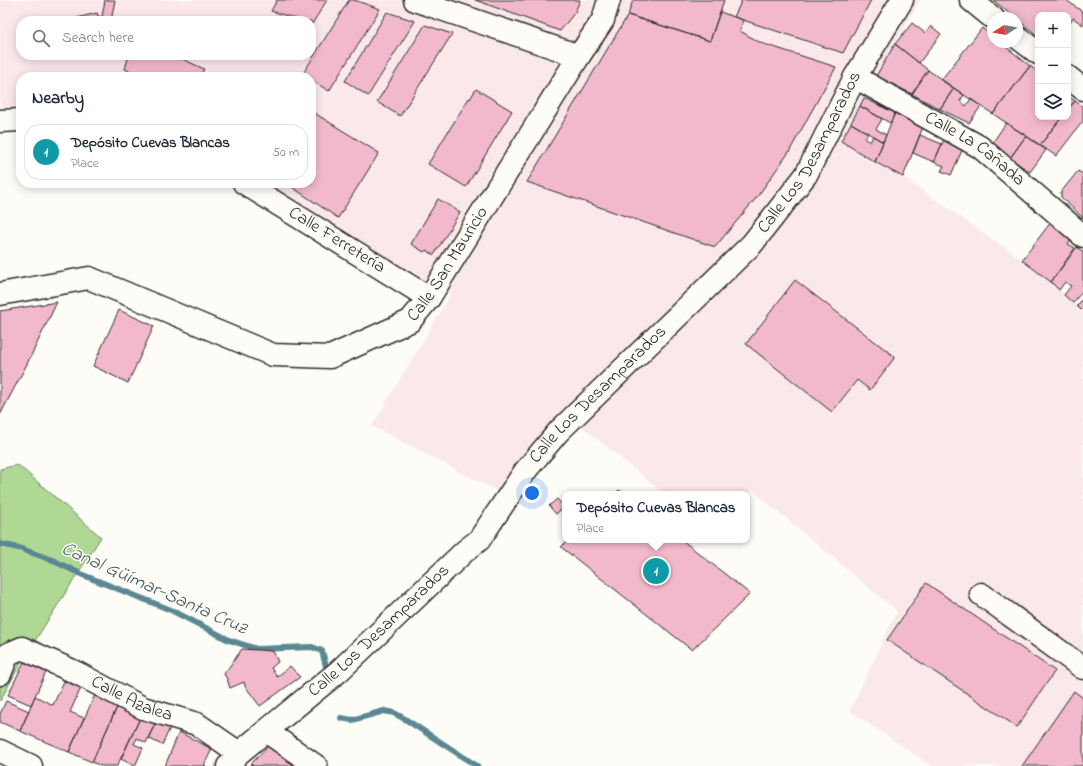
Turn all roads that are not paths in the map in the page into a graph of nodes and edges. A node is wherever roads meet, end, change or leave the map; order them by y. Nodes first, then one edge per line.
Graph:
1 (415, 0) edge
2 (609, 0) edge
3 (902, 0) edge
4 (971, 0) edge
5 (987, 13) edge
6 (1023, 42) edge
7 (1035, 51) edge
8 (579, 56) junction
9 (855, 78) junction
10 (1071, 79) edge
11 (1083, 89) edge
12 (16, 120) edge
13 (0, 121) edge
14 (252, 188) edge
15 (1083, 236) edge
16 (0, 294) edge
17 (429, 298) junction
18 (981, 594) dead end
19 (1083, 668) edge
20 (0, 674) edge
21 (266, 731) junction
22 (0, 751) edge
23 (234, 760) edge
24 (31, 766) edge
25 (316, 766) edge

1 - 8 street
2 - 8 street, Calle San Mauricio
3 - 9 street, Calle Los Desamparados
4 - 5 street
6 - 7 street
8 - 17 street, Calle San Mauricio
9 - 15 street, Calle La Cañada
9 - 21 street, Calle Los Desamparados
10 - 11 street
12 - 13 street
14 - 17 street, Calle Ferretería
16 - 17 street, Calle San Mauricio
18 - 19 street
20 - 23 street, Calle Azalea
21 - 23 street, Calle Los Desamparados
21 - 25 street
22 - 24 street

